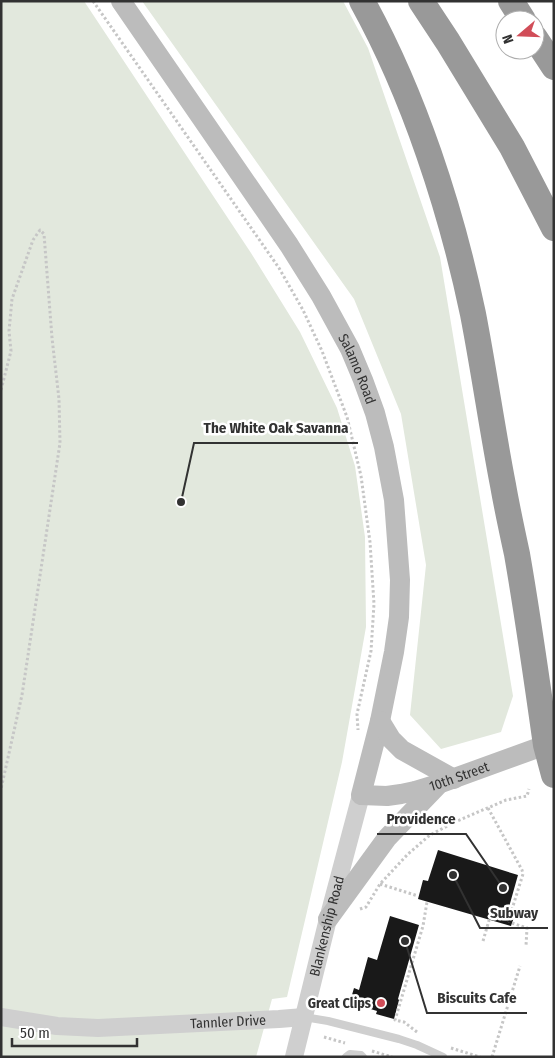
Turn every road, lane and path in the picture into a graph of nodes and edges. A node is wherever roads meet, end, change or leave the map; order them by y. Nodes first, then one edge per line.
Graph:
1 (93, 1) edge
2 (121, 1) edge
3 (362, 1) edge
4 (421, 1) edge
5 (545, 53) edge
6 (554, 67) edge
7 (554, 228) edge
8 (1, 390) edge
9 (380, 721) junction
10 (358, 732) dead end
11 (550, 743) edge
12 (554, 775) edge
13 (446, 781) junction
14 (1, 789) edge
15 (529, 789) dead end
16 (360, 795) junction
17 (488, 808) junction
18 (375, 882) dead end
19 (380, 884) junction
20 (418, 896) dead end
21 (427, 902) dead end
22 (360, 909) dead end
23 (490, 917) dead end
24 (328, 919) junction
25 (483, 941) dead end
26 (526, 946) dead end
27 (520, 966) dead end
28 (1, 1017) edge
29 (304, 1017) junction
30 (396, 1020) dead end
31 (294, 1057) edge
32 (346, 1057) edge
33 (363, 1057) edge
34 (443, 1057) edge
35 (492, 1057) edge

1 - 10 path
2 - 9 main road, Salamo Road
3 - 11 highway
4 - 7 highway
5 - 6 highway
8 - 14 path
9 - 13 main road
9 - 16 main road, Salamo Road
11 - 12 highway
11 - 13 main road, 10th Street
13 - 16 main road, 10th Street
13 - 24 main road
15 - 17 path
16 - 24 street, Blankenship Road
17 - 19 path
17 - 26 path
18 - 19 path
19 - 20 path
19 - 22 path
21 - 30 path
23 - 25 path
24 - 29 street, Blankenship Road
27 - 35 path
28 - 29 street, Tannler Drive
29 - 31 street, Blankenship Road
29 - 34 lane
32 - 33 lane

